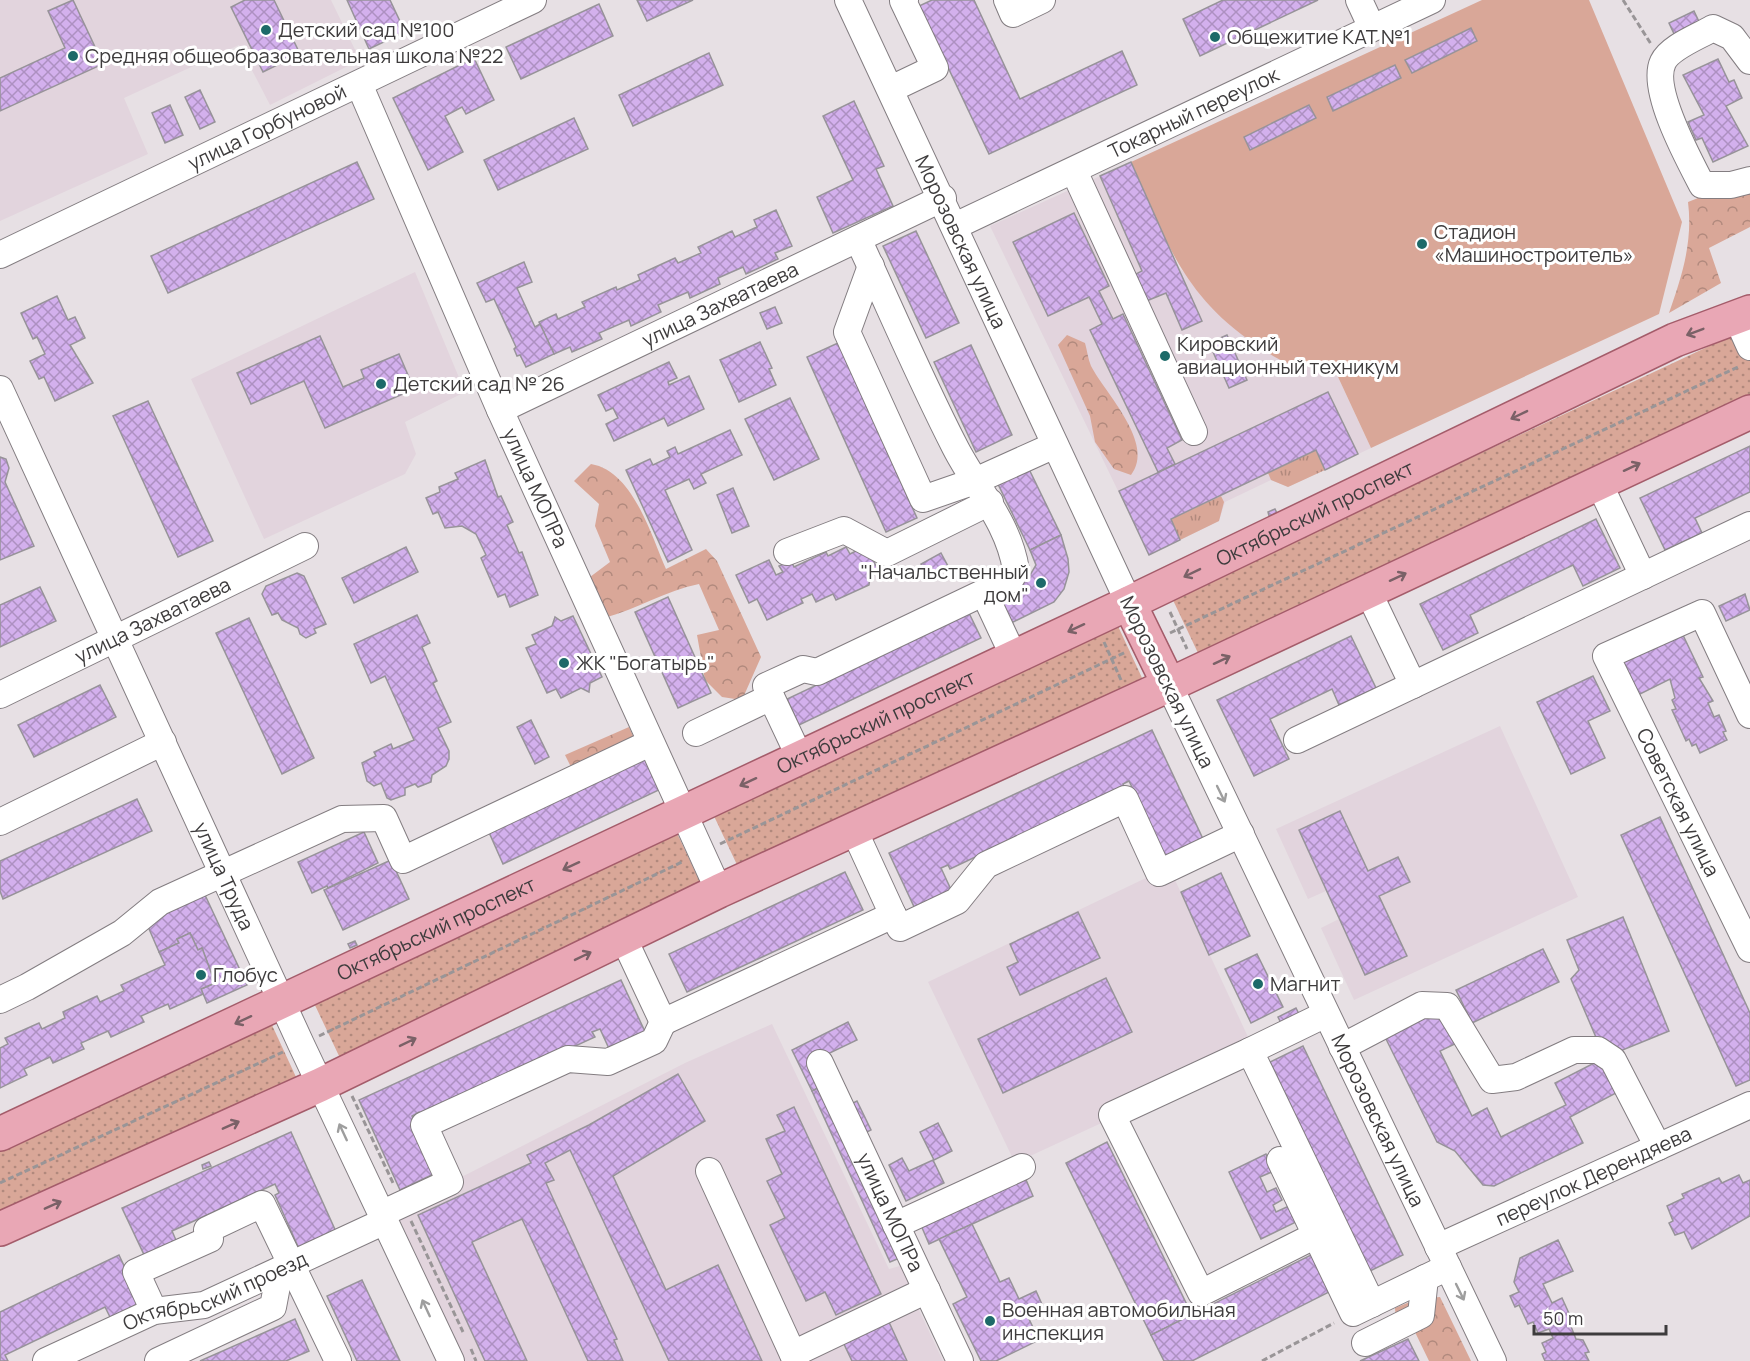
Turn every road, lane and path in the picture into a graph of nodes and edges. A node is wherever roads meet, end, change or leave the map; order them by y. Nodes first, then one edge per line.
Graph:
1 (533, 0) edge
2 (849, 0) edge
3 (906, 0) edge
4 (1007, 0) edge
5 (1042, 0) edge
6 (1359, 0) edge
7 (1432, 0) edge
8 (1623, 0) edge
9 (1372, 28) junction
10 (1750, 61) edge
11 (1662, 63) junction
12 (359, 84) junction
13 (891, 89) junction
14 (1074, 171) junction
15 (1750, 180) edge
16 (943, 198) junction
17 (955, 226) junction
18 (858, 238) junction
19 (0, 255) edge
20 (871, 266) junction
21 (1743, 314) edge
22 (1750, 347) edge
23 (1750, 362) edge
24 (0, 389) edge
25 (500, 410) junction
26 (1750, 412) edge
27 (1194, 432) dead end
28 (1055, 445) junction
29 (975, 481) junction
30 (1599, 483) junction
31 (990, 502) junction
32 (1750, 525) edge
33 (305, 546) dead end
34 (788, 552) dead end
35 (1643, 576) junction
36 (1368, 591) junction
37 (984, 593) junction
38 (1129, 603) junction
39 (1169, 611) dead end
40 (1094, 620) junction
41 (1178, 629) junction
42 (116, 639) junction
43 (1150, 646) junction
44 (1189, 654) dead end
45 (1014, 657) junction
46 (1112, 659) junction
47 (1169, 685) junction
48 (1413, 685) junction
49 (0, 695) edge
50 (771, 697) junction
51 (1131, 702) junction
52 (1750, 715) edge
53 (696, 733) dead end
54 (1297, 740) dead end
55 (163, 742) junction
56 (650, 743) junction
57 (800, 758) junction
58 (682, 813) junction
59 (0, 822) edge
60 (854, 830) junction
61 (1240, 834) junction
62 (701, 853) junction
63 (223, 873) junction
64 (719, 891) junction
65 (893, 915) junction
66 (623, 937) junction
67 (1750, 949) edge
68 (0, 1000) edge
69 (282, 1002) junction
70 (1326, 1014) junction
71 (663, 1022) junction
72 (301, 1044) junction
73 (1342, 1047) junction
74 (1250, 1051) junction
75 (820, 1063) dead end
76 (320, 1085) junction
77 (352, 1096) dead end
78 (1750, 1105) edge
79 (0, 1134) edge
80 (1658, 1147) junction
81 (1280, 1160) dead end
82 (1022, 1167) dead end
83 (709, 1171) dead end
84 (0, 1183) edge
85 (390, 1213) junction
86 (896, 1225) junction
87 (0, 1229) edge
88 (1316, 1235) junction
89 (1437, 1264) junction
90 (286, 1267) junction
91 (927, 1290) junction
92 (1363, 1308) junction
93 (154, 1311) junction
94 (1365, 1342) dead end
95 (795, 1358) edge
96 (1488, 1359) edge
97 (46, 1361) edge
98 (158, 1361) edge
99 (338, 1361) edge
100 (451, 1361) edge
101 (477, 1361) edge
102 (960, 1361) edge
103 (1262, 1361) edge

1 - 12 street, улица Горбуновой
2 - 13 street, Морозовская улица
3 - 13 street
4 - 5 street
6 - 9 street
7 - 9 street, Токарный переулок
8 - 11 path
9 - 14 street, Токарный переулок
10 - 11 street
11 - 15 street
12 - 19 street, улица Горбуновой
12 - 25 street, улица МОПРа
13 - 16 street, Морозовская улица
14 - 17 street, Токарный переулок
14 - 27 street
16 - 17 street, Морозовская улица
16 - 18 street, улица Захватаева
17 - 28 street, Морозовская улица
18 - 20 street
18 - 25 street, улица Захватаева
20 - 29 street
20 - 29 street
21 - 22 street
21 -> 38 main road, Октябрьский проспект
23 - 41 path
24 - 42 street, улица Труда
25 - 56 street, улица МОПРа
30 -> 26 main road
28 - 29 street
28 - 38 street, Морозовская улица
29 - 31 street
30 - 35 street
36 -> 30 main road
31 - 34 street
31 - 37 street
32 - 35 street
33 - 42 street, улица Захватаева
35 - 48 street
47 -> 36 main road
36 - 48 street
37 - 45 street
37 - 50 street
38 - 40 main road, Октябрьский проспект
38 - 43 main road, Морозовская улица
39 - 41 path
40 -> 45 main road, Октябрьский проспект
40 - 46 path
41 - 43 path
41 - 44 path
42 - 49 street, улица Захватаева
42 - 55 street, улица Труда
43 - 46 path
43 - 47 main road, Морозовская улица
45 - 57 main road, Октябрьский проспект
46 - 51 path
46 - 62 path
47 - 51 main road
47 -> 61 street, Морозовская улица
48 - 54 street
50 - 53 street
50 - 57 street
51 - 60 main road
52 - 67 street, Советская улица
55 - 59 street
55 - 63 street, улица Труда
56 - 58 street, улица МОПРа
56 - 63 street
57 -> 58 main road, Октябрьский проспект
58 - 62 street, улица МОПРа
58 -> 69 main road, Октябрьский проспект
60 - 64 main road
60 - 65 street
61 - 65 street
61 - 70 street, Морозовская улица
62 - 64 street, улица МОПРа
62 - 72 path
63 - 68 street
63 - 69 street, улица Труда
64 - 66 main road
65 - 71 street
66 - 71 street
76 -> 66 main road
69 - 72 street, улица Труда
69 -> 79 main road, Октябрьский проспект
70 - 73 street, Морозовская улица
70 - 74 street
71 - 85 street, Октябрьский проезд
72 - 76 street, улица Труда
72 - 84 path
73 - 80 street
73 - 89 street, Морозовская улица
74 - 88 street
74 - 92 street
75 - 86 street, улица МОПРа
85 -> 76 street, улица Труда
87 -> 76 main road
77 - 85 path
78 - 80 street, переулок Дерендяева
80 - 89 street, переулок Дерендяева
81 - 88 street
82 - 86 street
83 - 95 street
85 - 90 street, Октябрьский проезд
100 -> 85 street, улица Труда
85 - 101 path
86 - 91 street, улица МОПРа
88 - 92 street
89 - 92 street, переулок Дерендяева
89 - 94 street
89 -> 96 street, Морозовская улица
90 - 93 street, Октябрьский проезд
90 - 93 street
90 - 98 street
90 - 99 street
91 - 95 street
91 - 102 street, улица МОПРа
92 - 103 path
93 - 97 street, Октябрьский проезд

